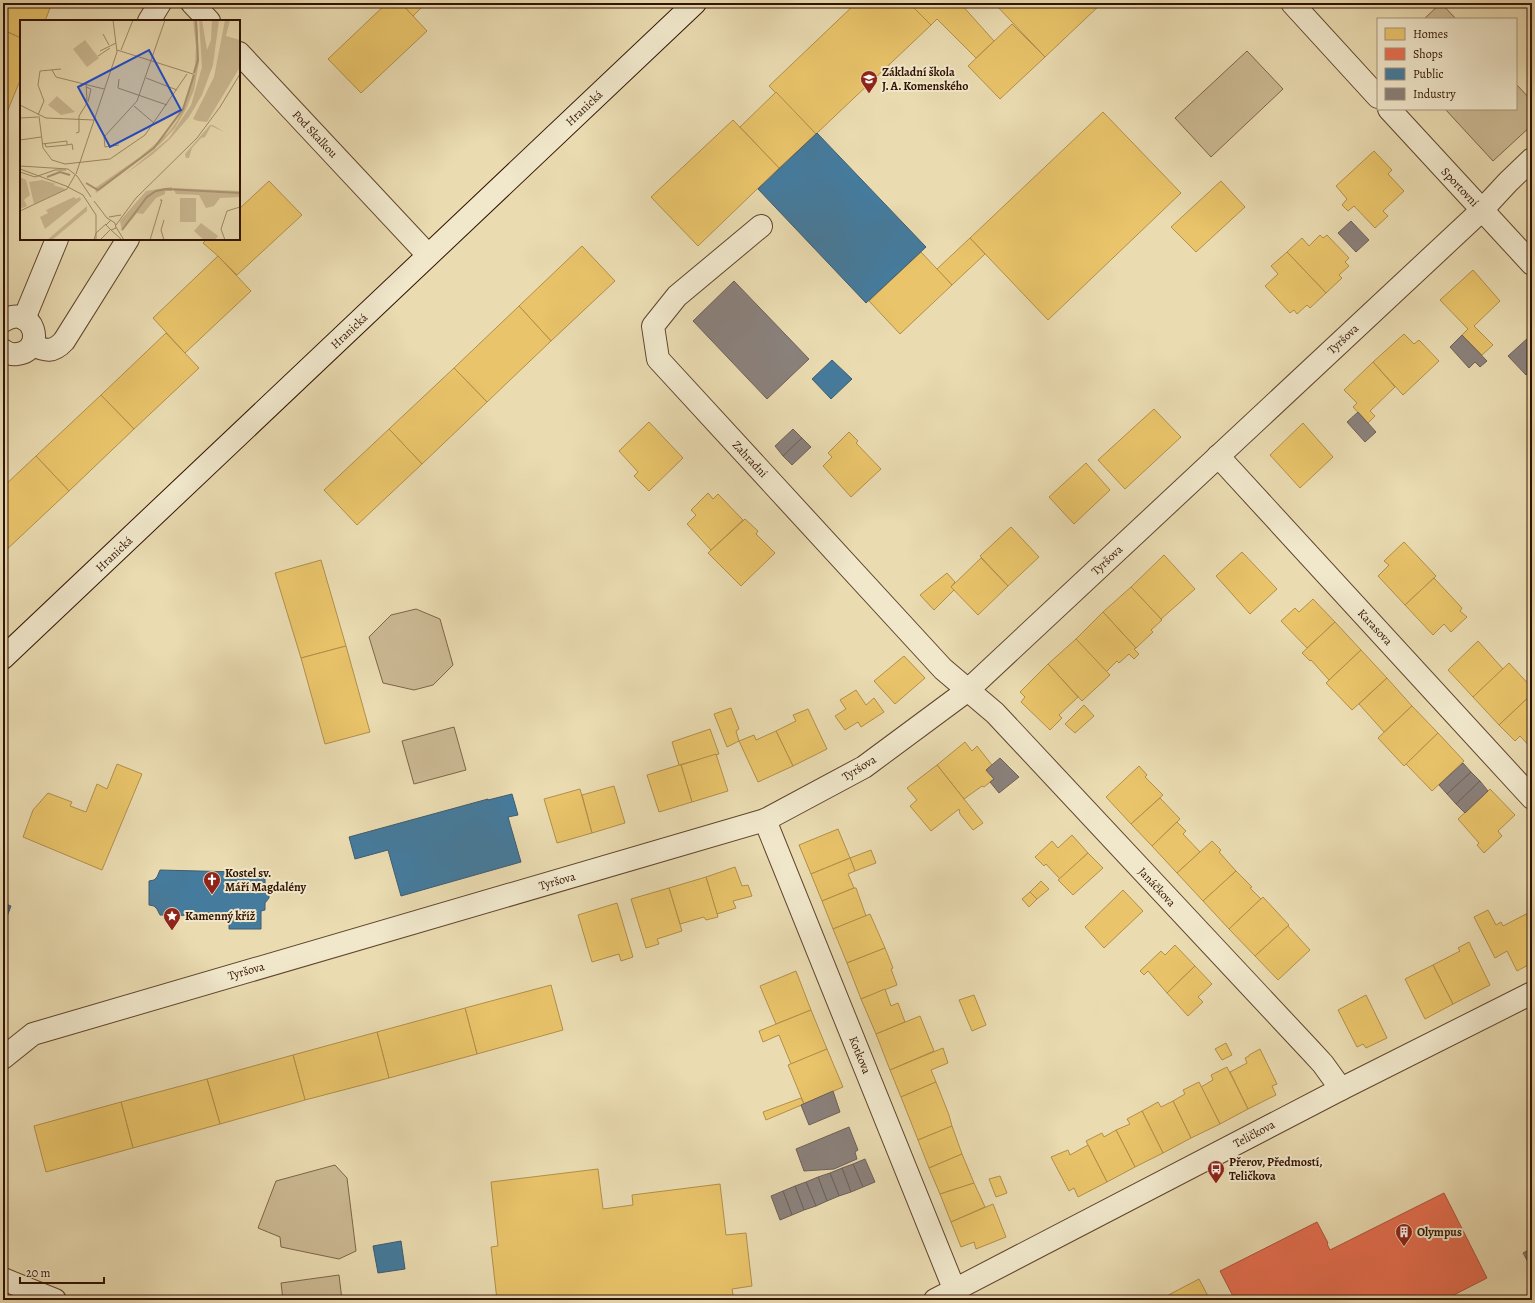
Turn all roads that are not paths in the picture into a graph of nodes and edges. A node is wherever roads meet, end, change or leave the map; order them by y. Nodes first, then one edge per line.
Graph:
1 (160, 3) edge
2 (192, 3) edge
3 (695, 3) edge
4 (1292, 3) edge
5 (150, 20) edge
6 (208, 20) edge
7 (240, 54) edge
8 (1377, 96) edge
9 (1390, 110) edge
10 (1532, 159) edge
11 (1482, 210) junction
12 (761, 226) dead end
13 (57, 240) edge
14 (127, 240) edge
15 (428, 255) junction
16 (1532, 264) edge
17 (24, 319) junction
18 (3, 321) edge
19 (32, 345) junction
20 (4, 352) edge
21 (1218, 456) junction
22 (3, 658) edge
23 (968, 690) junction
24 (1532, 798) edge
25 (765, 820) junction
26 (1532, 993) edge
27 (3, 1058) edge
28 (1341, 1089) junction
29 (3, 1279) edge
30 (956, 1291) junction
31 (55, 1300) edge
32 (936, 1300) edge

1 - 5 street
2 - 6 street
3 - 15 street, Hranická
4 - 8 street
7 - 15 street, Pod Skalkou
9 - 11 street, Sportovní
10 - 11 street, Tyršova
11 - 16 street, Sportovní
11 - 21 street, Tyršova
12 - 23 street, Zahradní
13 - 17 street
14 - 19 street
15 - 22 street, Hranická
17 - 18 street
17 - 19 street
19 - 20 street
21 - 23 street, Tyršova
21 - 24 street, Karasova
23 - 25 street, Tyršova
23 - 28 street, Janáčkova
25 - 27 street, Tyršova
25 - 30 street, Kotkova
26 - 28 street, Teličkova
28 - 30 street, Teličkova
29 - 31 street
30 - 32 street, Teličkova

